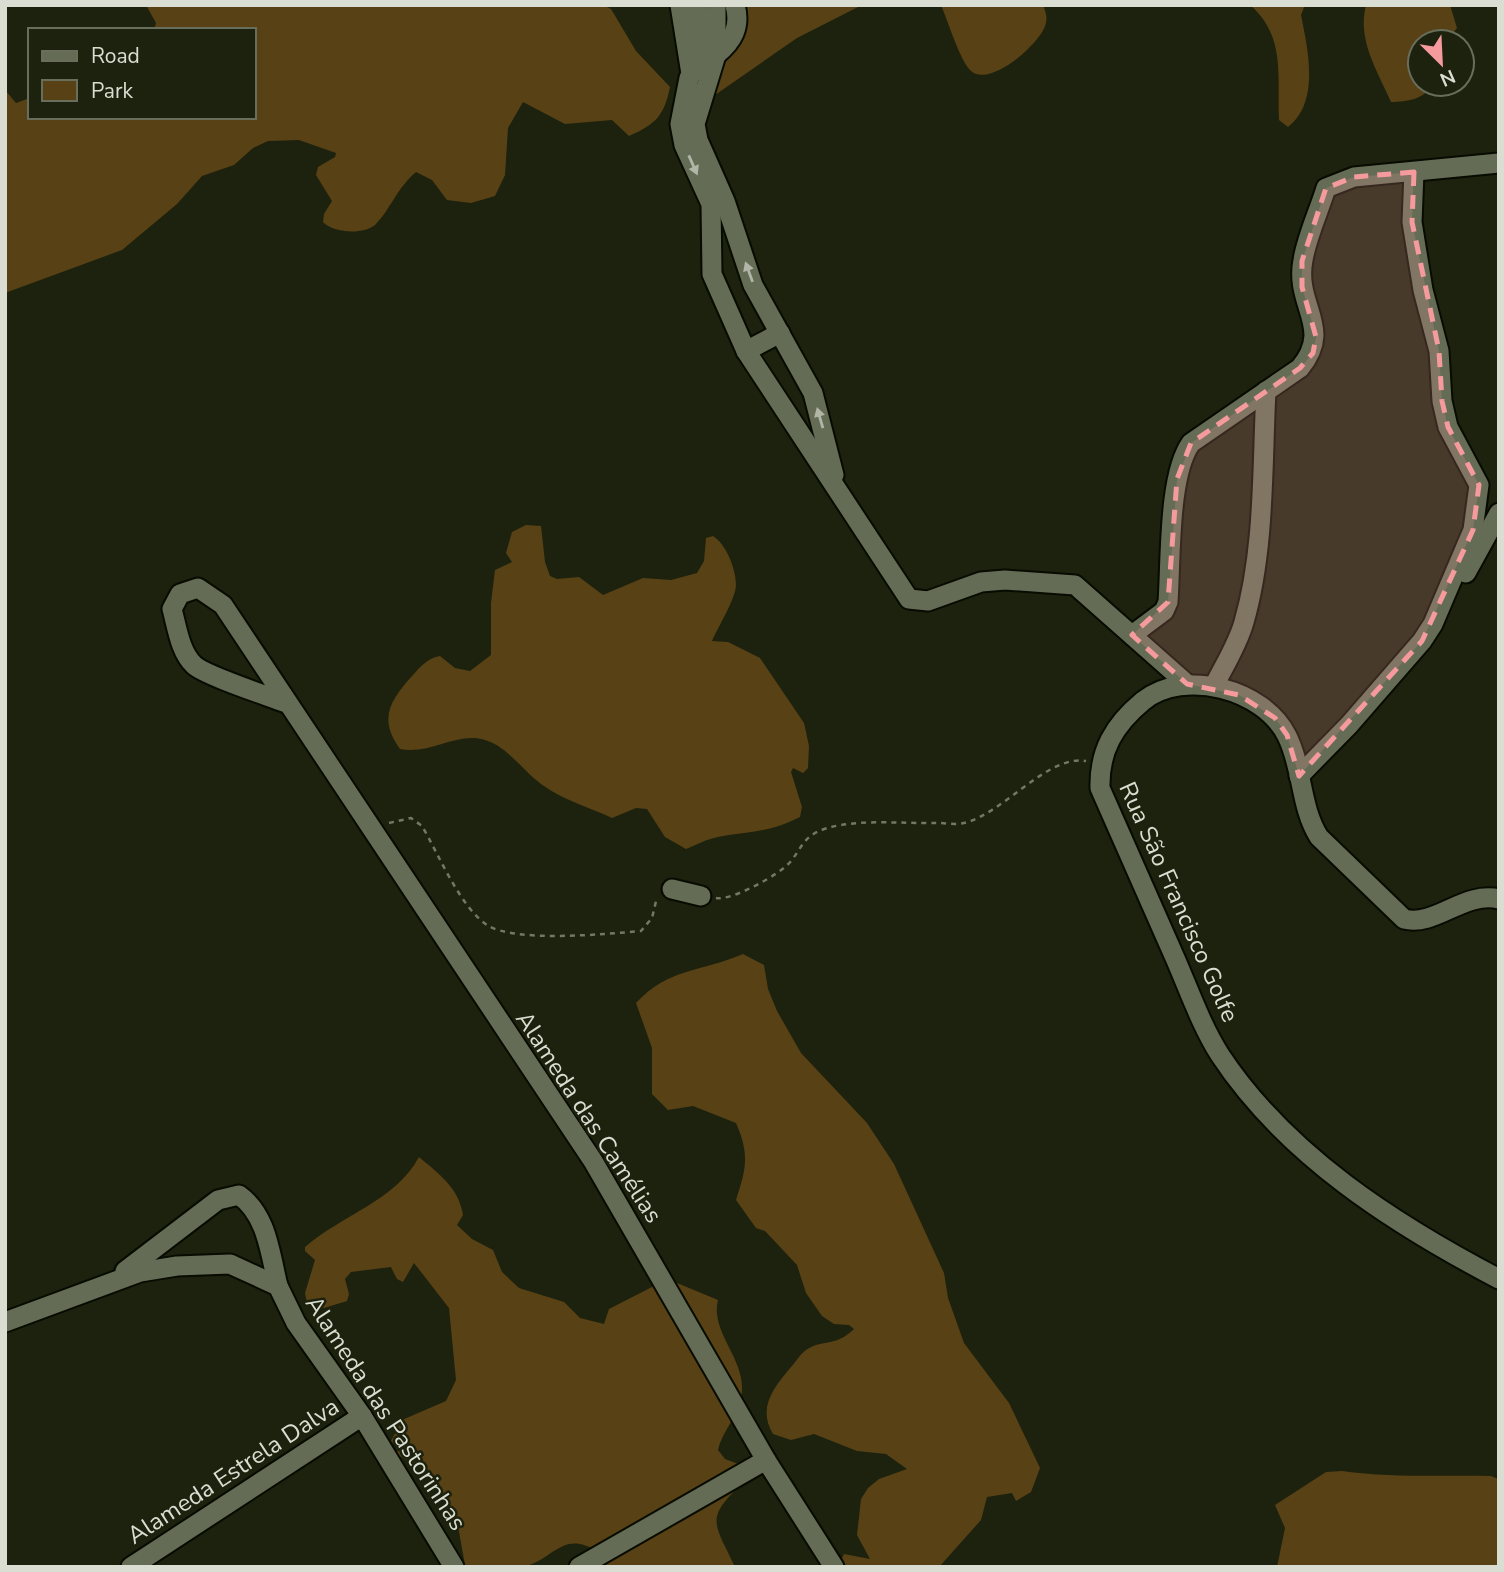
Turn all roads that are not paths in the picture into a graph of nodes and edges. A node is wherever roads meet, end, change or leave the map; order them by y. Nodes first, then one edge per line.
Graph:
1 (680, 5) edge
2 (697, 5) edge
3 (716, 5) edge
4 (735, 5) edge
5 (716, 55) junction
6 (691, 74) junction
7 (1499, 163) edge
8 (1414, 172) junction
9 (780, 332) junction
10 (746, 351) junction
11 (1270, 389) junction
12 (836, 484) junction
13 (1479, 485) junction
14 (1499, 491) edge
15 (1499, 513) edge
16 (1433, 624) junction
17 (1132, 635) junction
18 (1187, 684) junction
19 (1214, 686) junction
20 (286, 703) junction
21 (1299, 776) junction
22 (672, 889) road end
23 (701, 896) road end
24 (1499, 899) edge
25 (1499, 1279) edge
26 (111, 1282) junction
27 (278, 1286) junction
28 (5, 1321) edge
29 (362, 1416) junction
30 (766, 1460) junction
31 (131, 1567) edge
32 (454, 1567) edge
33 (579, 1567) edge
34 (834, 1567) edge

1 - 6 street
2 - 6 street
3 - 5 street
4 - 5 street
9 -> 5 street
6 -> 10 street
7 - 8 street
8 - 11 street
8 - 13 street
9 - 10 street
12 -> 9 street
10 - 12 street
11 - 17 street
11 - 19 street
12 - 17 street
13 - 14 street
13 - 16 street
15 - 16 street
16 - 21 street
17 - 18 street
18 - 19 street, Rua São Francisco Golfe
18 - 25 street, Rua São Francisco Golfe
19 - 21 street, Rua São Francisco Golfe
20 - 20 street, Alameda das Camélias
20 - 30 street, Alameda das Camélias
21 - 24 street, Rua São Francisco Golfe
22 - 23 street
26 - 27 street, Alameda das Pastorinhas
26 - 27 street, Alameda das Pastorinhas
26 - 28 street
27 - 29 street, Alameda das Pastorinhas
29 - 31 street, Alameda Estrela Dalva
29 - 32 street, Alameda das Pastorinhas
30 - 33 street
30 - 34 street, Alameda das Camélias

